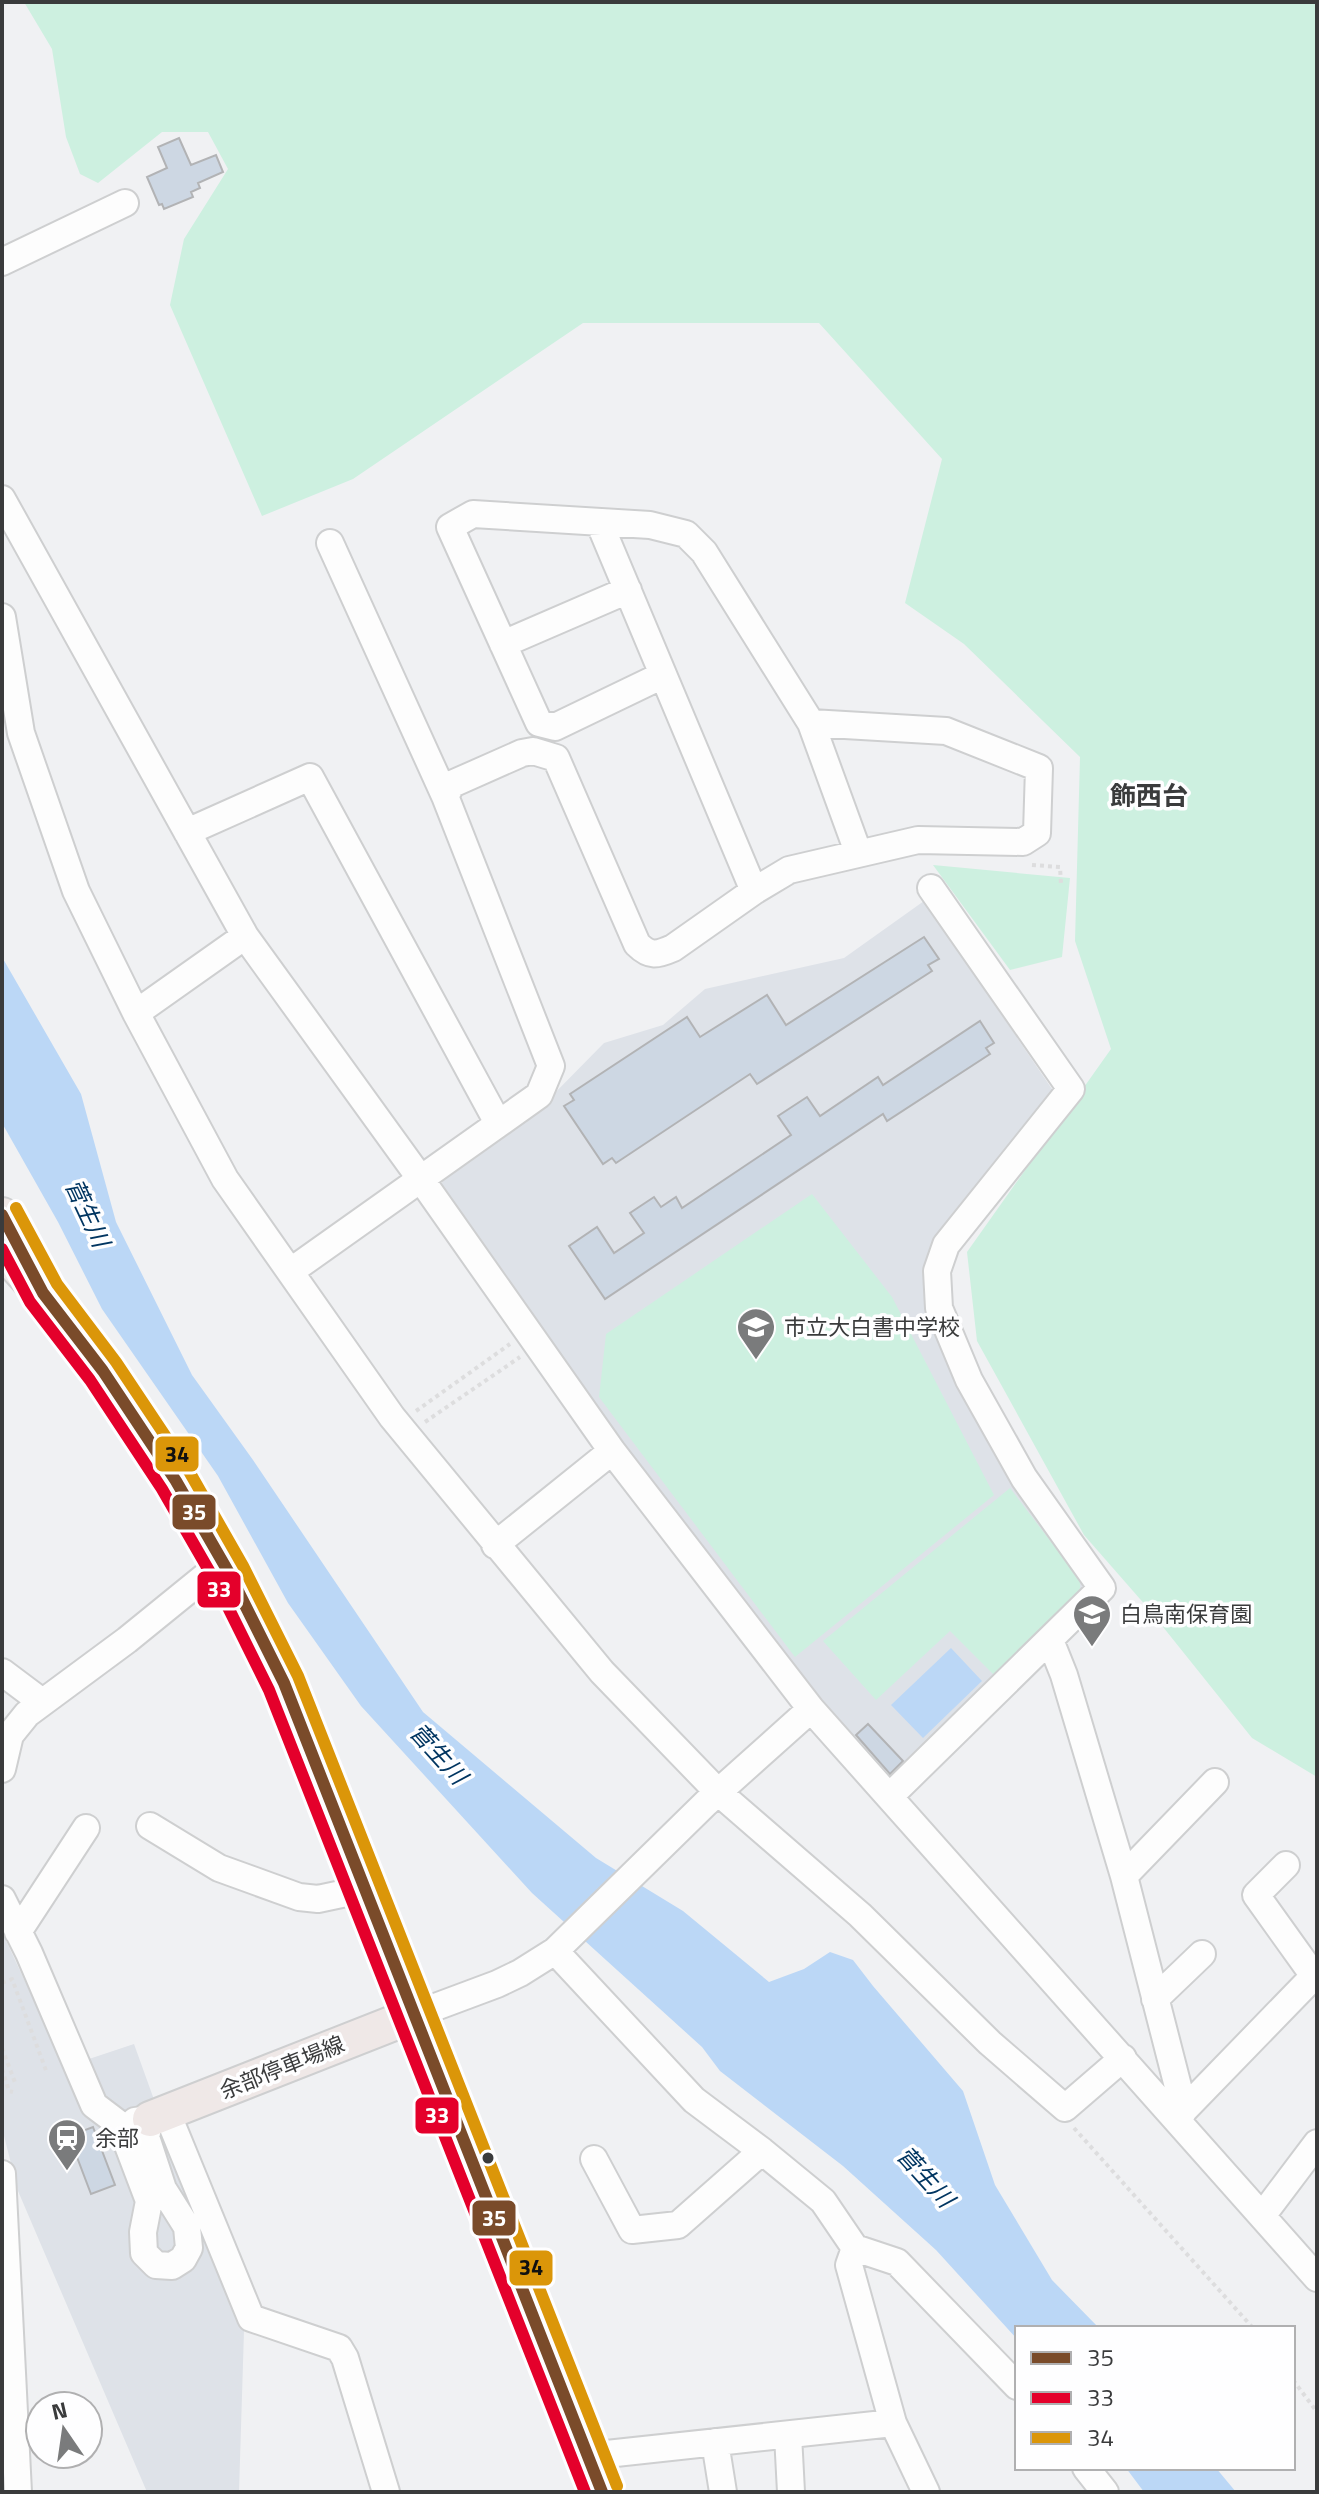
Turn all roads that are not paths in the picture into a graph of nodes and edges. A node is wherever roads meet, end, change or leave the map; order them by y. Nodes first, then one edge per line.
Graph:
1 (125, 203) dead end
2 (2, 262) edge
3 (2, 499) edge
4 (599, 522) junction
5 (330, 543) dead end
6 (628, 590) junction
7 (2, 617) edge
8 (503, 644) junction
9 (663, 675) junction
10 (811, 723) junction
11 (445, 796) junction
12 (187, 832) junction
13 (858, 852) junction
14 (931, 888) dead end
15 (754, 891) junction
16 (245, 936) junction
17 (136, 1013) junction
18 (498, 1123) junction
19 (420, 1178) junction
20 (2, 1215) edge
21 (2, 1251) edge
22 (291, 1271) junction
23 (43, 1293) junction
24 (612, 1451) junction
25 (495, 1545) junction
26 (223, 1562) junction
27 (1050, 1640) junction
28 (2, 1672) edge
29 (42, 1702) junction
30 (811, 1709) junction
31 (2, 1769) edge
32 (1215, 1782) dead end
33 (890, 1796) junction
34 (712, 1798) junction
35 (150, 1826) dead end
36 (86, 1828) dead end
37 (1286, 1865) dead end
38 (1124, 1876) junction
39 (365, 1889) junction
40 (2, 1899) edge
41 (18, 1932) junction
42 (559, 1946) junction
43 (1202, 1954) dead end
44 (1313, 1967) edge
45 (1155, 1999) junction
46 (414, 2015) junction
47 (1123, 2058) junction
48 (1181, 2115) junction
49 (148, 2121) junction
50 (1317, 2143) edge
51 (762, 2151) junction
52 (594, 2159) dead end
53 (2, 2174) edge
54 (1262, 2216) junction
55 (855, 2248) junction
56 (1317, 2278) edge
57 (1015, 2384) edge
58 (8, 2403) edge
59 (893, 2423) junction
60 (788, 2435) junction
61 (715, 2442) junction
62 (588, 2456) junction
63 (1088, 2470) edge
64 (18, 2492) edge
65 (386, 2492) edge
66 (602, 2492) edge
67 (723, 2492) edge
68 (791, 2492) edge
69 (926, 2492) edge
70 (1105, 2492) edge

1 - 2 street
3 - 12 street
4 - 6 street
4 - 8 street
4 - 10 street
5 - 11 street
6 - 8 street
6 - 9 street
7 - 17 street
8 - 9 street
9 - 15 street
10 - 13 street
10 - 13 street
11 - 15 street
11 - 18 street
12 - 16 street
12 - 18 street
13 - 15 street
14 - 27 street
16 - 17 street
16 - 19 street
17 - 22 street
18 - 19 street
19 - 22 street
19 - 24 street
20 - 23 main road
21 - 23 main road
22 - 25 street
23 - 26 main road
24 - 25 street
24 - 30 street
25 - 34 street
26 - 29 street
26 - 39 main road
27 - 33 street
27 - 38 street
28 - 29 street
29 - 31 street
30 - 33 street
30 - 34 street
32 - 38 street
33 - 47 street
34 - 42 street
34 - 47 street
35 - 39 street
36 - 41 street
37 - 44 street
38 - 45 street
39 - 46 main road
40 - 41 street
41 - 49 street
42 - 46 street
42 - 51 street
43 - 45 street
44 - 48 street
45 - 48 street
46 - 49 main road, 余部停車場線
46 - 62 main road
47 - 48 street
48 - 54 street
49 - 65 street
50 - 54 street
51 - 52 street
51 - 55 street
53 - 58 street
54 - 56 street
55 - 57 street
55 - 59 street
58 - 64 street
59 - 60 street
59 - 69 street
60 - 61 street
60 - 68 street
61 - 62 street
61 - 67 street
62 - 66 main road
63 - 70 street

